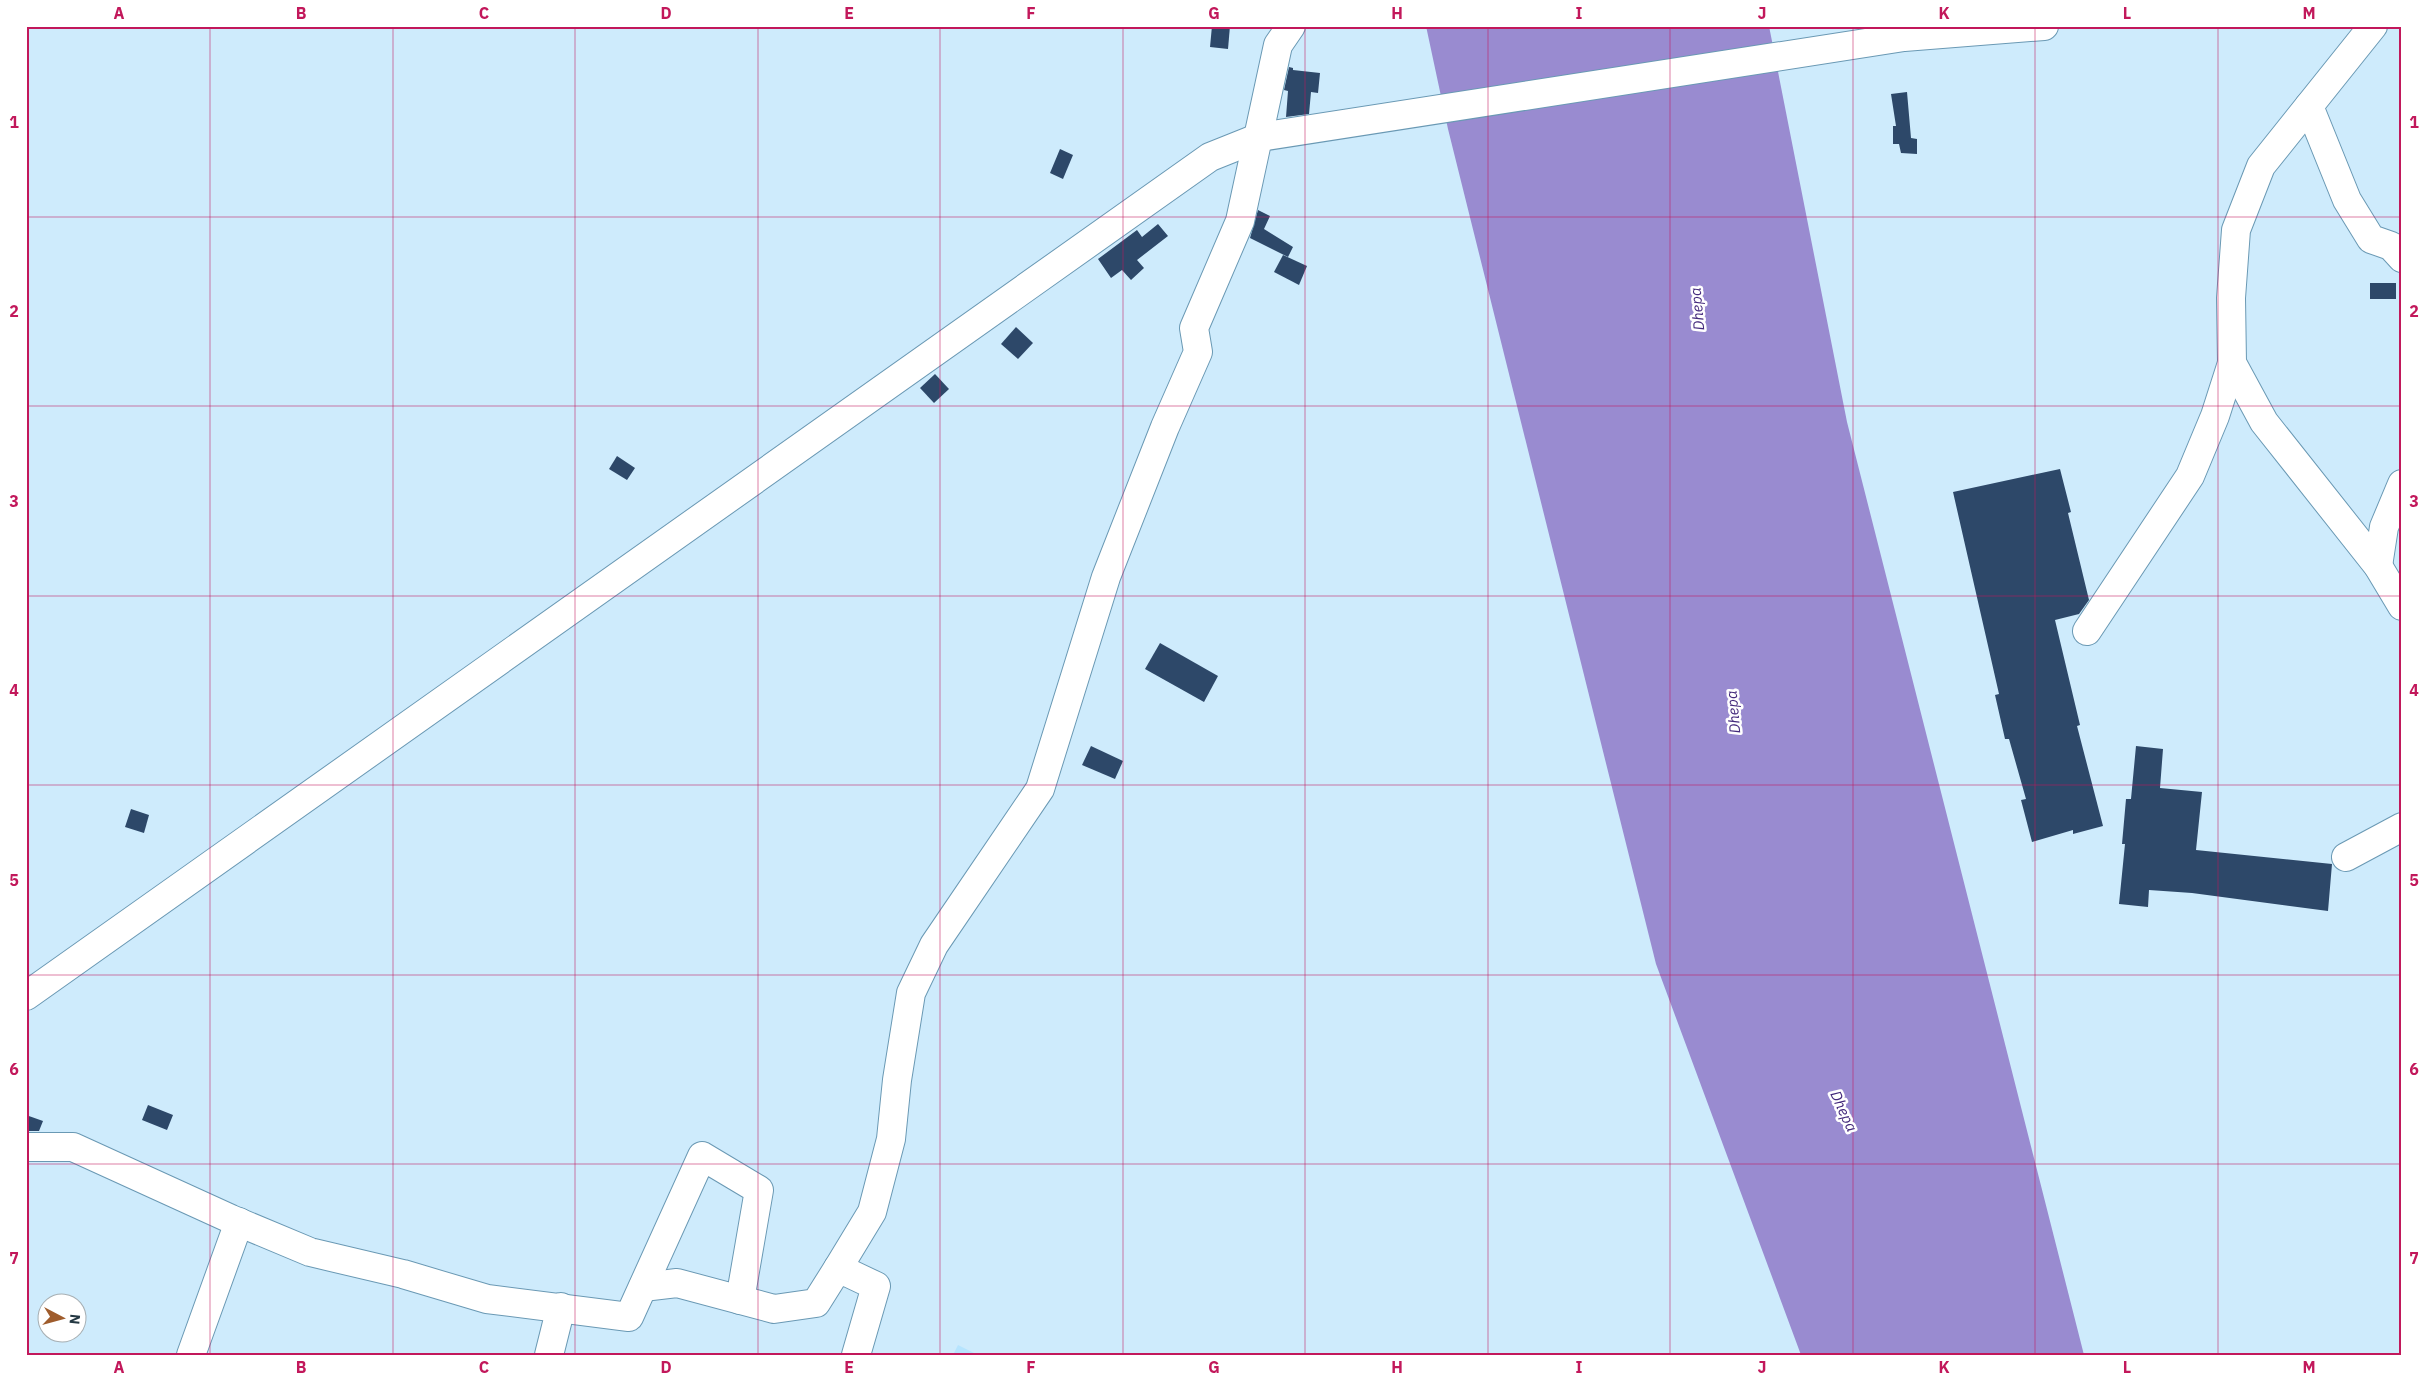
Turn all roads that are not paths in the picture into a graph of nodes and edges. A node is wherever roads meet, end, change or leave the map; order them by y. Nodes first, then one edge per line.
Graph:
1 (1291, 26) edge
2 (2044, 26) edge
3 (2373, 26) edge
4 (2309, 106) junction
5 (1260, 136) junction
6 (2402, 258) edge
7 (2232, 363) junction
8 (2402, 484) edge
9 (2378, 566) junction
10 (2402, 606) edge
11 (2086, 631) dead end
12 (2402, 827) edge
13 (2346, 857) dead end
14 (26, 996) edge
15 (26, 1146) edge
16 (239, 1222) junction
17 (838, 1268) junction
18 (643, 1287) junction
19 (740, 1300) junction
20 (561, 1307) junction
21 (191, 1355) edge
22 (549, 1355) edge
23 (856, 1355) edge

1 - 5 street
2 - 5 street
3 - 4 street
4 - 6 street
4 - 7 street
5 - 14 street
5 - 17 street
7 - 9 street
7 - 11 street
8 - 9 street
9 - 10 street
12 - 13 street
15 - 16 street
16 - 20 street
16 - 21 street
17 - 19 street
17 - 23 street
18 - 19 street
18 - 19 street
18 - 20 street
20 - 22 street

